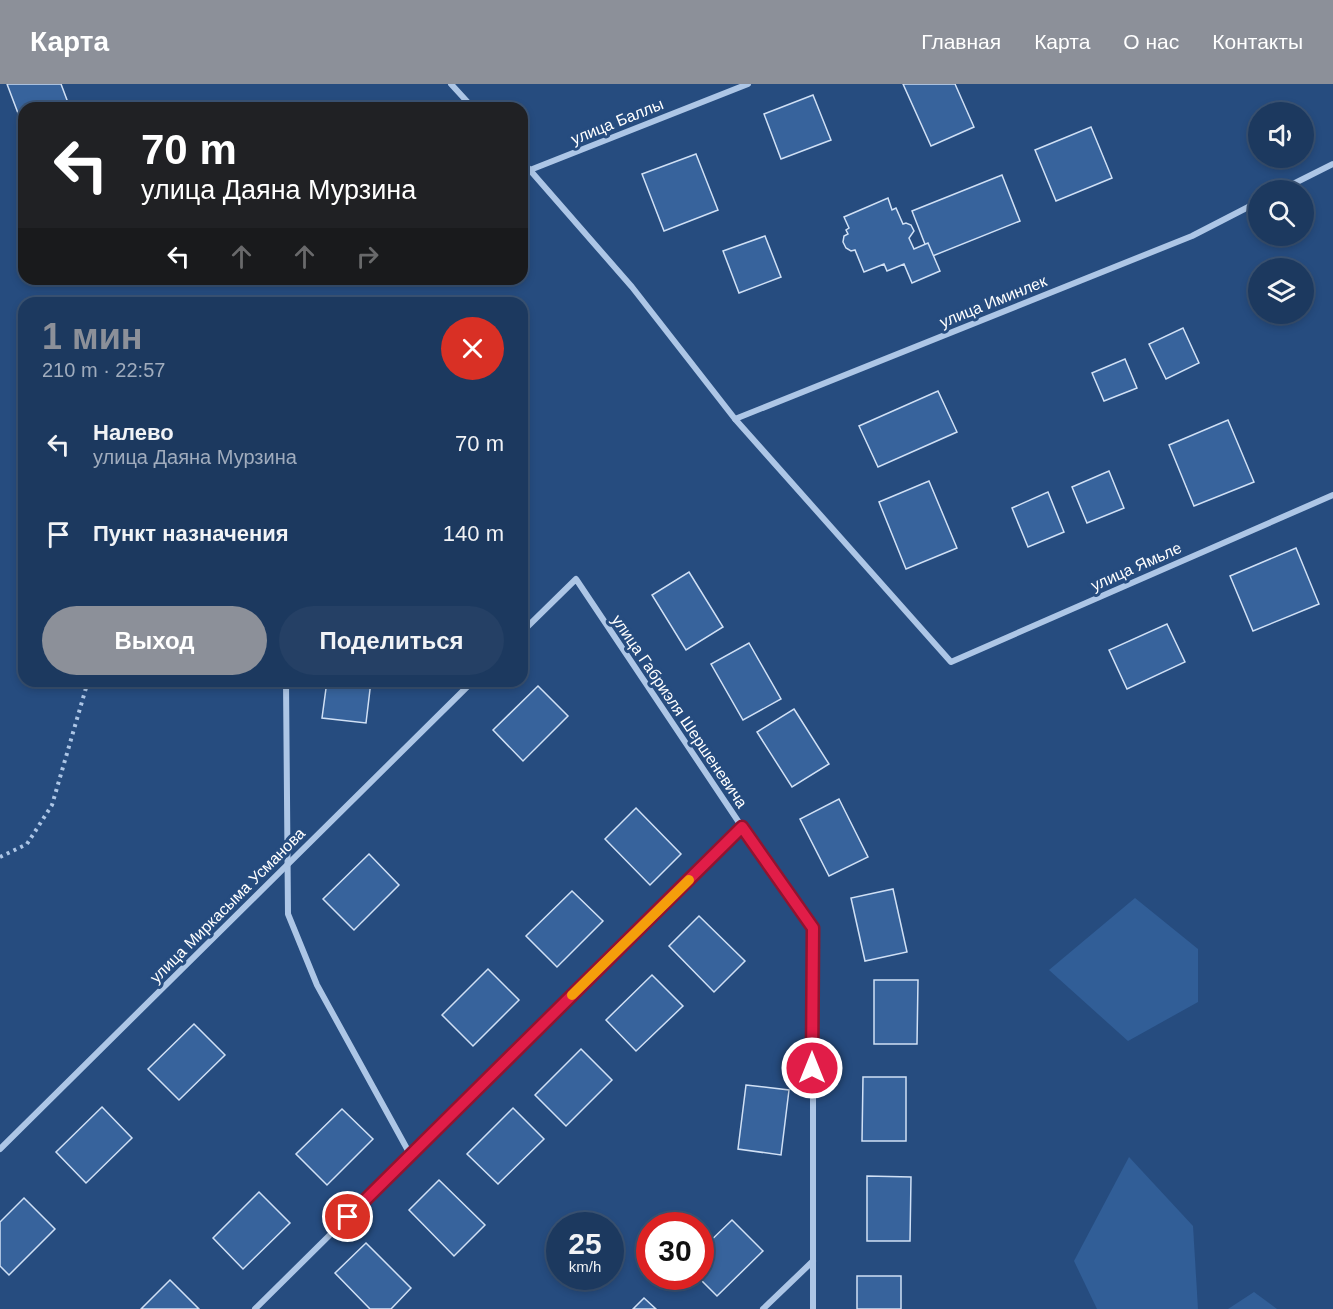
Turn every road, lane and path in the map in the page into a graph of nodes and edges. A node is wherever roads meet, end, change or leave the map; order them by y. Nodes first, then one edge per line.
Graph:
1 (451, 84) edge
2 (748, 84) edge
3 (468, 102) edge
4 (1333, 164) edge
5 (528, 168) edge
6 (530, 170) junction
7 (1301, 180) edge
8 (1248, 207) edge
9 (735, 419) junction
10 (1333, 495) edge
11 (528, 627) edge
12 (86, 687) edge
13 (286, 687) edge
14 (467, 687) edge
15 (742, 827) junction
16 (0, 857) edge
17 (288, 864) junction
18 (0, 1149) edge
19 (411, 1156) junction
20 (813, 1261) junction
21 (255, 1309) edge
22 (764, 1309) edge
23 (813, 1309) edge

1 - 3 street
2 - 6 street, улица Баллы
4 - 7 street
5 - 6 street
6 - 9 street
8 - 9 street, улица Иминлек
9 - 10 street, улица Ямьле
11 - 15 street, улица Габриэля Шершеневича
12 - 16 path
13 - 17 street
14 - 17 street, улица Миркасыма Усманова
15 - 19 street
15 - 20 street, улица Габриэля Шершеневича
17 - 18 street, улица Миркасыма Усманова
17 - 19 street
19 - 21 street
20 - 22 street
20 - 23 street, улица Габриэля Шершеневича

